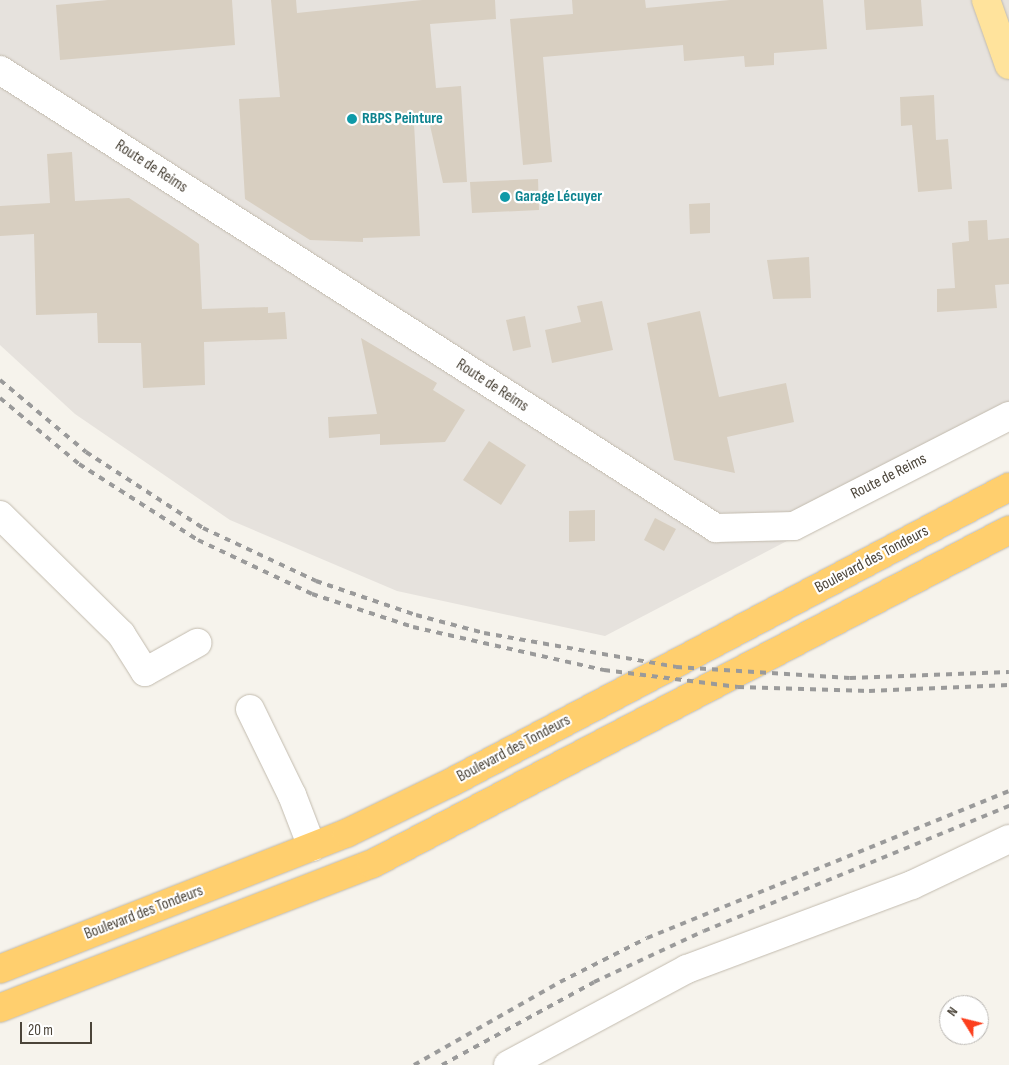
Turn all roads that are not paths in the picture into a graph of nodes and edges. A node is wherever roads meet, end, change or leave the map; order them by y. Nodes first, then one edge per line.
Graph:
1 (986, 0) edge
2 (1009, 65) edge
3 (0, 70) edge
4 (1009, 416) edge
5 (1009, 487) edge
6 (0, 515) edge
7 (1009, 530) edge
8 (197, 643) dead end
9 (250, 710) dead end
10 (1009, 839) edge
11 (312, 847) junction
12 (0, 969) edge
13 (0, 1008) edge
14 (508, 1065) edge

1 - 2 main road
3 - 4 street, Route de Reims
5 - 11 highway, Boulevard des Tondeurs
6 - 8 street
7 - 13 highway
9 - 11 street
10 - 14 street
11 - 12 highway, Boulevard des Tondeurs

